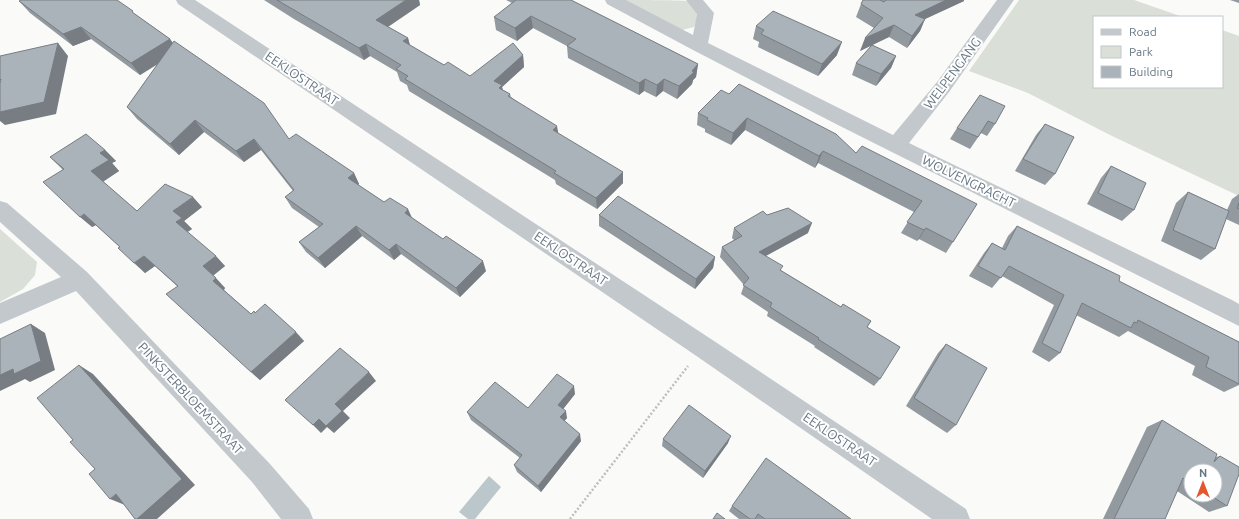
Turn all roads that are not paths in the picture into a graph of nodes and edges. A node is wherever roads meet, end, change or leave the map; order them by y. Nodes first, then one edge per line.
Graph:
1 (184, 0) edge
2 (613, 0) edge
3 (694, 0) edge
4 (1006, 0) edge
5 (699, 46) junction
6 (896, 146) junction
7 (0, 209) edge
8 (80, 279) junction
9 (0, 314) edge
10 (1239, 316) edge
11 (299, 519) edge
12 (956, 519) edge

1 - 12 street, EEKLOSTRAAT
2 - 5 street, WOLVENGRACHT
3 - 5 street
4 - 6 street, WELPENGANG
5 - 6 street, WOLVENGRACHT
6 - 10 street, WOLVENGRACHT
7 - 8 street, PINKSTERBLOEMSTRAAT
8 - 9 street
8 - 11 street, PINKSTERBLOEMSTRAAT

